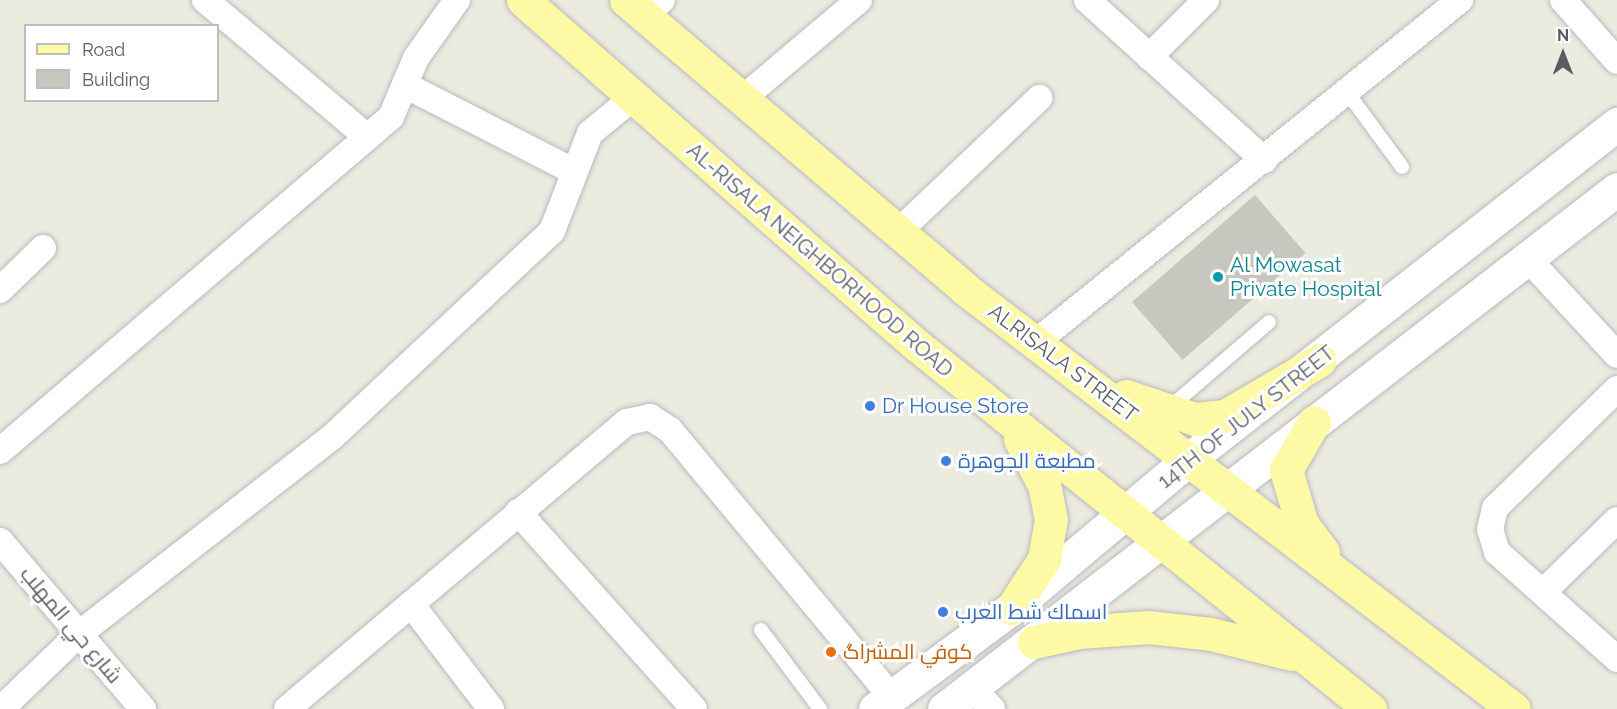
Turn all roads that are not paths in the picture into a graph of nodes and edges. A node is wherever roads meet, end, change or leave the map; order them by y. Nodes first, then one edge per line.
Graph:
1 (205, 0) edge
2 (457, 0) edge
3 (523, 0) edge
4 (859, 0) edge
5 (1087, 0) edge
6 (1206, 0) edge
7 (1460, 0) edge
8 (1563, 0) edge
9 (644, 5) edge
10 (1149, 57) junction
11 (1617, 61) edge
12 (405, 85) junction
13 (1347, 92) junction
14 (634, 97) junction
15 (1040, 98) dead end
16 (742, 99) junction
17 (1617, 124) edge
18 (365, 135) junction
19 (1264, 160) junction
20 (1402, 167) dead end
21 (573, 171) junction
22 (1617, 189) edge
23 (898, 232) junction
24 (43, 248) dead end
25 (1530, 260) junction
26 (0, 290) edge
27 (1269, 322) dead end
28 (1036, 342) junction
29 (1617, 355) edge
30 (1320, 360) junction
31 (1069, 366) junction
32 (1617, 389) edge
33 (1164, 412) junction
34 (1314, 422) junction
35 (1012, 424) junction
36 (0, 451) edge
37 (1189, 459) junction
38 (1230, 491) junction
39 (518, 512) junction
40 (1121, 515) junction
41 (1617, 520) edge
42 (0, 541) edge
43 (1160, 545) junction
44 (1346, 582) junction
45 (1543, 592) junction
46 (411, 604) junction
47 (1012, 608) junction
48 (761, 630) dead end
49 (79, 634) junction
50 (1034, 642) junction
51 (1615, 652) edge
52 (1303, 656) junction
53 (982, 698) edge
54 (883, 703) edge
55 (2, 709) edge
56 (143, 709) edge
57 (287, 709) edge
58 (491, 709) edge
59 (694, 709) edge
60 (820, 709) edge
61 (944, 709) edge
62 (1370, 709) edge
63 (1514, 709) edge

1 - 18 street
2 - 12 street
3 - 14 main road, AL-RISALA NEIGHBORHOOD ROAD
4 - 16 street
5 - 10 street
6 - 10 street
7 - 13 street
8 - 11 street
9 - 16 main road, ALRISALA STREET
10 - 19 street
12 - 18 street
12 - 21 street
13 - 19 street
13 - 20 lane
14 - 21 street
14 - 35 main road, AL-RISALA NEIGHBORHOOD ROAD
15 - 23 street
16 - 23 main road, ALRISALA STREET
17 - 30 main road, 14TH OF JULY STREET
18 - 36 street
19 - 28 street
21 - 49 street
22 - 25 main road
23 - 28 main road, ALRISALA STREET
24 - 26 street
25 - 29 street
25 - 34 main road
27 - 33 lane
28 - 31 main road, ALRISALA STREET
30 - 33 main road
30 - 37 main road, 14TH OF JULY STREET
31 - 33 main road
31 - 37 main road, ALRISALA STREET
32 - 45 street
34 - 38 main road
34 - 44 main road
35 - 40 main road, AL-RISALA NEIGHBORHOOD ROAD
35 - 47 main road
37 - 38 main road, ALRISALA STREET
37 - 40 main road, 14TH OF JULY STREET
38 - 43 main road
38 - 44 main road, ALRISALA STREET
39 - 46 street
39 - 54 street
39 - 59 street
40 - 43 main road
40 - 47 main road, 14TH OF JULY STREET
41 - 45 street
42 - 49 street, شارع حي المهلب
43 - 50 main road
43 - 52 main road
44 - 63 main road, ALRISALA STREET
45 - 51 street
46 - 57 street
46 - 58 street
47 - 54 main road, 14TH OF JULY STREET
48 - 60 lane
49 - 55 street
49 - 56 street, شارع حي المهلب
50 - 52 main road
50 - 53 main road
52 - 62 main road
53 - 61 main road

